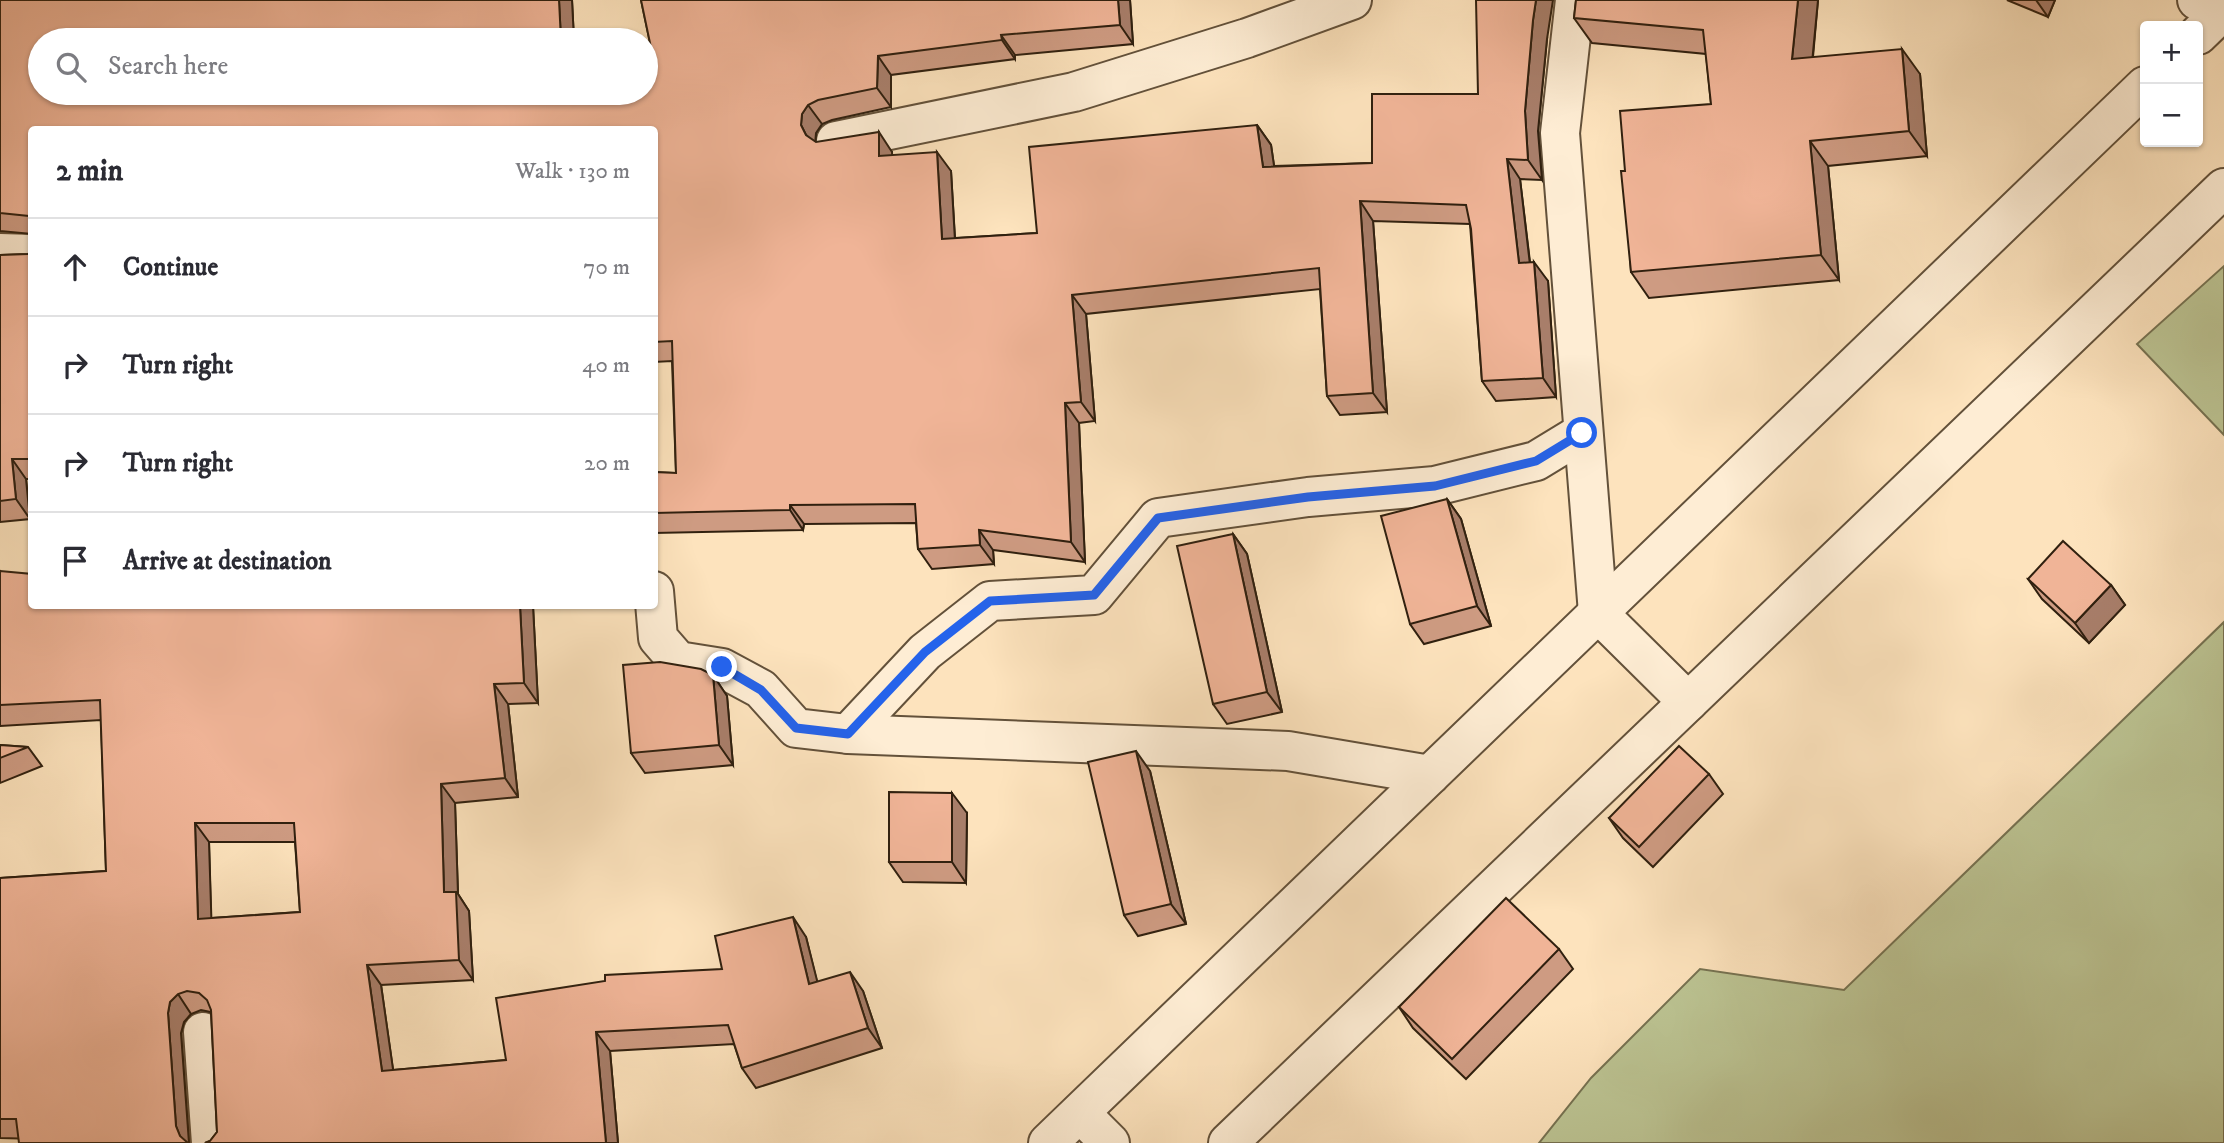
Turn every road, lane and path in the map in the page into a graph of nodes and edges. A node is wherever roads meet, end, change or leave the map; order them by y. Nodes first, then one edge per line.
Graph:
1 (1352, 0) edge
2 (1575, 0) edge
3 (2140, 91) edge
4 (835, 141) edge
5 (2224, 188) edge
6 (0, 253) edge
7 (28, 254) edge
8 (1582, 433) junction
9 (656, 609) edge
10 (1598, 613) junction
11 (1688, 702) junction
12 (848, 734) junction
13 (1430, 775) junction
14 (203, 1032) dead end
15 (1080, 1112) junction
16 (211, 1143) edge
17 (1048, 1143) edge
18 (1110, 1143) edge
19 (1228, 1143) edge

1 - 4 street
2 - 8 street
3 - 10 street
5 - 11 street
6 - 7 street
8 - 10 street
8 - 12 street
9 - 12 street
10 - 11 street
10 - 13 street
11 - 19 street
12 - 13 street
13 - 15 street
14 - 16 street
15 - 17 street
15 - 18 street

